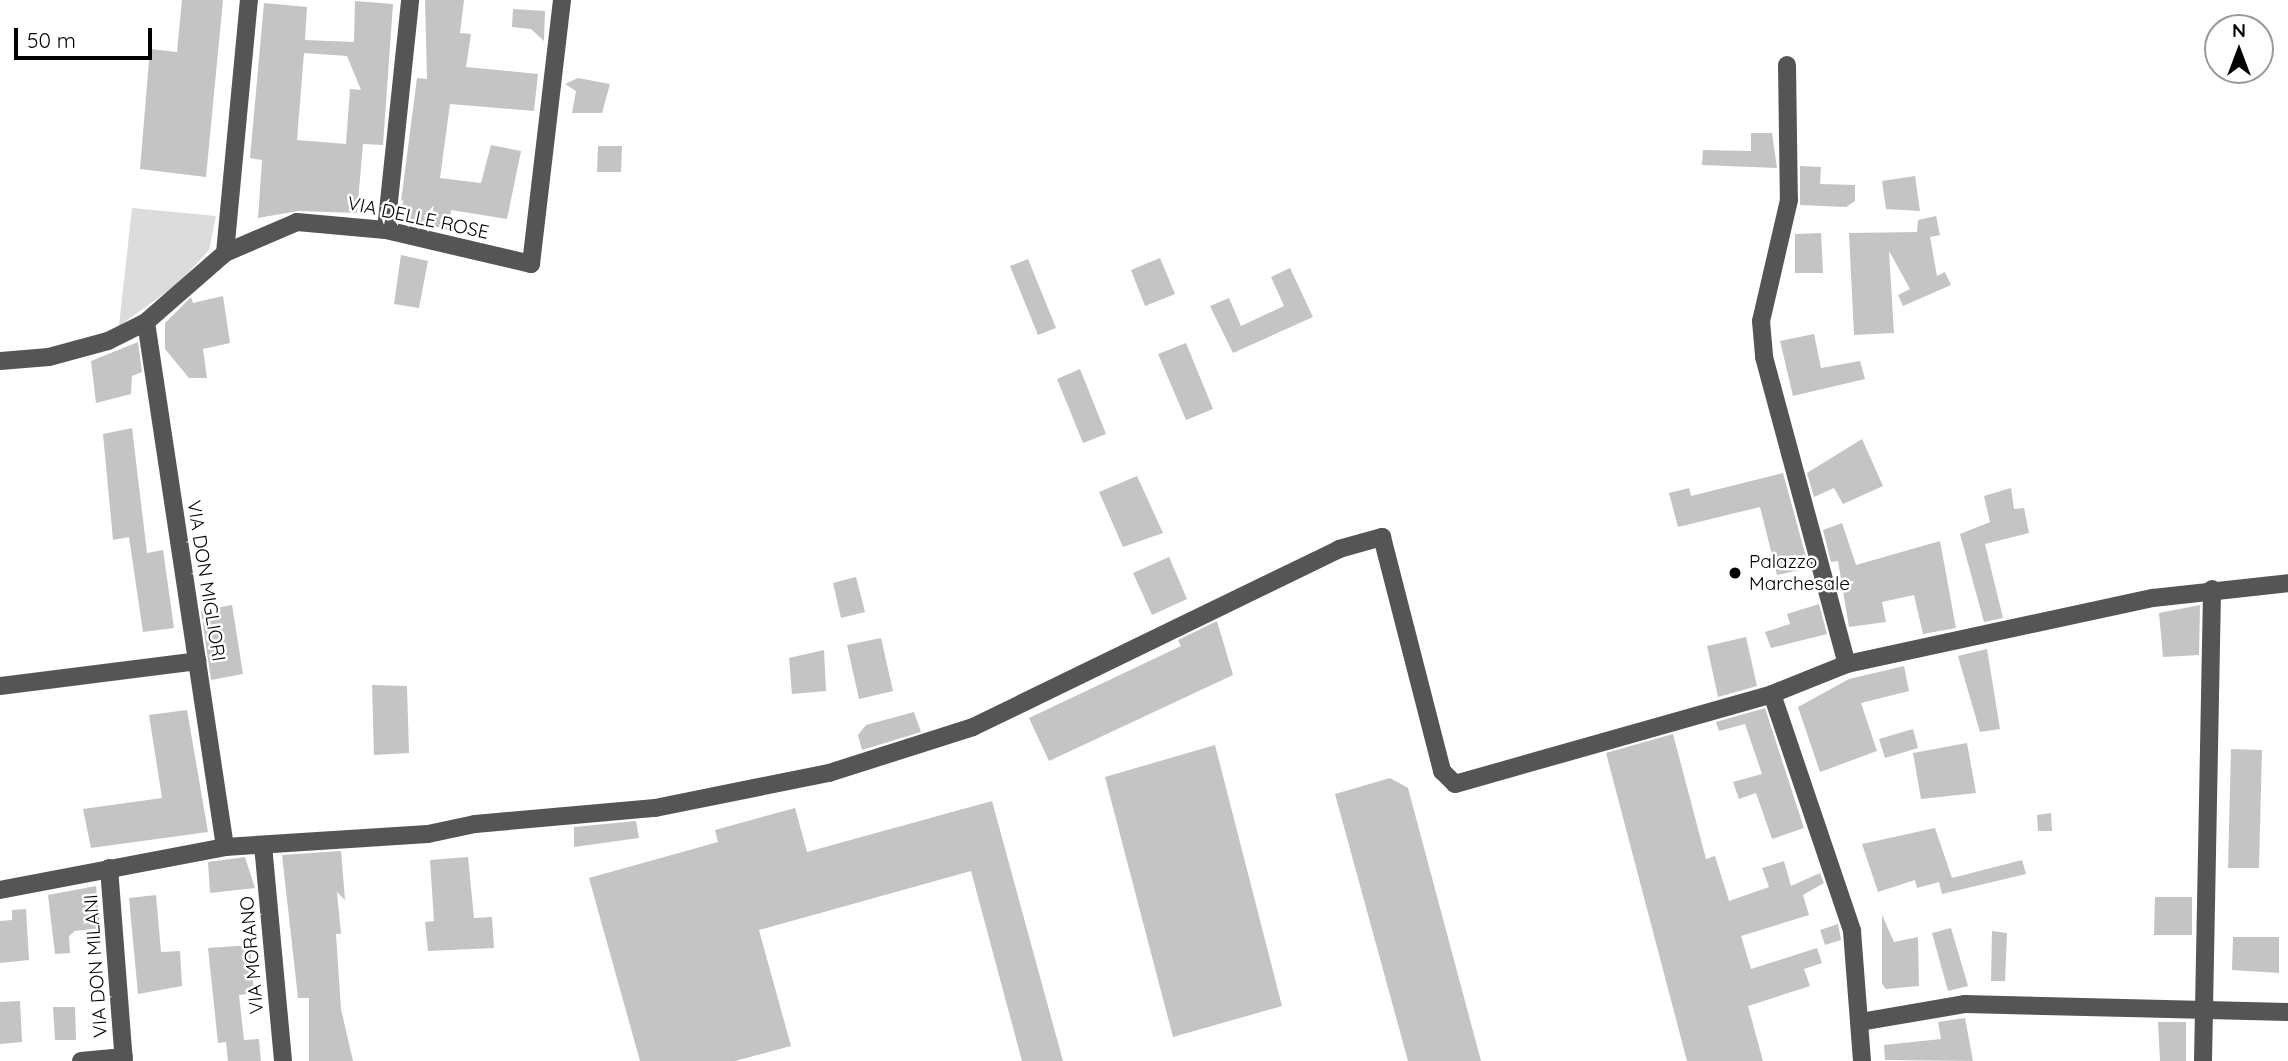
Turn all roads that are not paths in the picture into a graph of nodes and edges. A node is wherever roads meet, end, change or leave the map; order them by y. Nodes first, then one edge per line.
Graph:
1 (249, 0) edge
2 (410, 0) edge
3 (562, 0) edge
4 (1787, 65) dead end
5 (386, 230) junction
6 (225, 253) junction
7 (146, 322) junction
8 (0, 361) edge
9 (2288, 583) edge
10 (2212, 589) junction
11 (197, 661) junction
12 (1847, 664) junction
13 (0, 686) edge
14 (1772, 695) junction
15 (263, 845) junction
16 (225, 847) junction
17 (109, 869) junction
18 (0, 890) edge
19 (2204, 1010) junction
20 (2288, 1012) edge
21 (1860, 1022) junction
22 (124, 1059) edge
23 (81, 1061) edge
24 (283, 1061) edge
25 (1862, 1061) edge
26 (2203, 1061) edge

1 - 6 street
2 - 5 street
3 - 5 street, VIA DELLE ROSE
4 - 12 street
5 - 6 street, VIA DELLE ROSE
6 - 7 street, VIA DELLE ROSE
7 - 8 street, VIA DELLE ROSE
7 - 11 street, VIA DON MIGLIORI
9 - 10 street
10 - 12 street
10 - 19 street
11 - 13 street
11 - 16 street, VIA DON MIGLIORI
12 - 14 street
14 - 15 street
14 - 21 street
15 - 16 street
15 - 24 street, VIA MORANO
16 - 17 street
17 - 18 street
17 - 22 street, VIA DON MILANI
19 - 20 street
19 - 21 street
19 - 26 street
21 - 25 street
22 - 23 street

